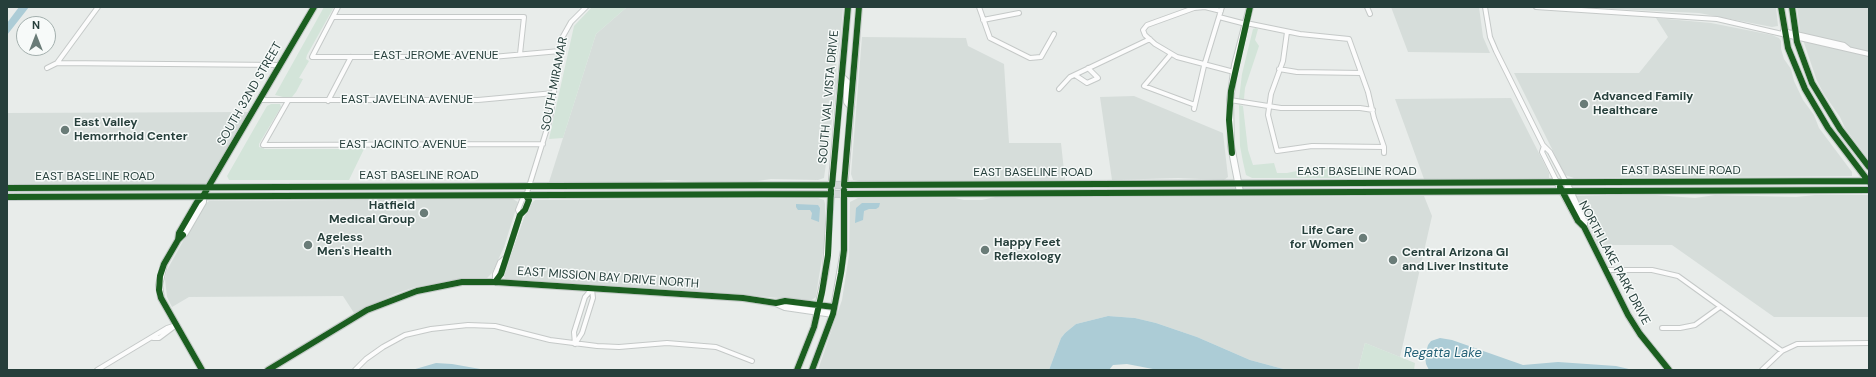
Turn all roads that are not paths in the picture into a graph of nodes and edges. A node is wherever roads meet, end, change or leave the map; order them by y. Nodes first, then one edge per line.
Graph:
1 (98, 7) edge
2 (314, 7) edge
3 (338, 7) edge
4 (586, 7) edge
5 (848, 7) edge
6 (859, 7) edge
7 (979, 7) edge
8 (1250, 7) edge
9 (1367, 7) edge
10 (1485, 7) edge
11 (1536, 7) edge
12 (1781, 7) edge
13 (1222, 9) edge
14 (1791, 9) edge
15 (1020, 13) dead end
16 (1370, 14) dead end
17 (333, 16) junction
18 (1219, 17) junction
19 (983, 20) junction
20 (1246, 24) junction
21 (1287, 32) junction
22 (1785, 33) junction
23 (1054, 34) dead end
24 (1796, 36) junction
25 (1150, 39) junction
26 (560, 51) junction
27 (520, 54) junction
28 (1171, 54) junction
29 (1869, 54) edge
30 (351, 57) junction
31 (57, 63) junction
32 (280, 65) junction
33 (1204, 66) junction
34 (47, 68) dead end
35 (1088, 68) junction
36 (1279, 69) junction
37 (1234, 72) junction
38 (1361, 74) junction
39 (1075, 75) junction
40 (842, 77) junction
41 (1059, 89) dead end
42 (554, 93) junction
43 (259, 100) junction
44 (1230, 100) junction
45 (288, 101) junction
46 (328, 101) junction
47 (851, 107) junction
48 (1270, 107) junction
49 (1373, 110) junction
50 (543, 144) junction
51 (1544, 146) junction
52 (1384, 147) junction
53 (1384, 153) dead end
54 (1869, 167) edge
55 (1869, 181) edge
56 (1469, 182) junction
57 (1557, 182) junction
58 (1566, 182) junction
59 (1696, 182) junction
60 (1238, 184) junction
61 (961, 185) junction
62 (7, 188) edge
63 (32, 188) junction
64 (831, 190) junction
65 (844, 190) junction
66 (1869, 190) edge
67 (527, 191) junction
68 (1473, 191) junction
69 (1566, 191) junction
70 (1704, 191) junction
71 (206, 192) junction
72 (1240, 192) junction
73 (932, 194) junction
74 (7, 196) edge
75 (1605, 270) junction
76 (495, 282) junction
77 (592, 289) junction
78 (1720, 307) junction
79 (819, 308) junction
80 (834, 310) junction
81 (176, 325) junction
82 (1662, 328) dead end
83 (1869, 343) edge
84 (575, 344) junction
85 (1782, 351) junction
86 (752, 361) dead end
87 (97, 370) edge
88 (202, 370) edge
89 (268, 370) edge
90 (355, 370) edge
91 (797, 370) edge
92 (812, 370) edge
93 (1669, 370) edge
94 (1762, 370) edge

1 - 31 street
2 - 32 street, SOUTH 32ND STREET
3 - 17 street
4 - 26 street, SOUTH MIRAMAR
5 - 40 street, SOUTH VAL VISTA DRIVE
6 - 47 street, SOUTH VAL VISTA DRIVE
7 - 19 street
8 - 20 street
9 - 16 street
10 - 51 street
11 - 22 street
12 - 22 street
13 - 18 street
13 - 25 street
14 - 24 street
15 - 19 street
17 - 27 street
17 - 30 street, EAST JEROME AVENUE
18 - 20 street
18 - 33 street
19 - 23 street
20 - 21 street
20 - 37 street
21 - 36 street
21 - 38 street
22 - 24 street
22 - 55 street
24 - 29 street
24 - 54 street
25 - 28 street
25 - 35 street
26 - 27 street, EAST JEROME AVENUE
26 - 42 street, SOUTH MIRAMAR
27 - 30 street, EAST JEROME AVENUE
28 - 33 street
28 - 33 street
30 - 46 street
31 - 32 street
31 - 34 street
32 - 43 street, SOUTH 32ND STREET
33 - 37 street
35 - 39 street
35 - 39 street
36 - 38 street
36 - 48 street
37 - 44 street
38 - 49 street
39 - 41 street
40 - 47 street
40 - 64 street, SOUTH VAL VISTA DRIVE
42 - 46 street, EAST JAVELINA AVENUE
42 - 50 street, SOUTH MIRAMAR
43 - 45 street, EAST JAVELINA AVENUE
43 - 71 street, SOUTH 32ND STREET
44 - 48 street
44 - 60 street
45 - 46 street, EAST JAVELINA AVENUE
45 - 50 street, EAST JACINTO AVENUE
47 - 65 street, SOUTH VAL VISTA DRIVE
48 - 49 street
48 - 52 street
49 - 52 street
50 - 67 street, SOUTH MIRAMAR
51 - 57 street
51 - 58 street
52 - 53 street
55 - 59 main road, EAST BASELINE ROAD
56 - 57 main road, EAST BASELINE ROAD
56 - 60 main road, EAST BASELINE ROAD
56 - 68 main road
57 - 58 main road, EAST BASELINE ROAD
57 - 69 street, NORTH LAKE PARK DRIVE
58 - 59 main road, EAST BASELINE ROAD
58 - 69 street, NORTH LAKE PARK DRIVE
59 - 70 main road
60 - 61 main road, EAST BASELINE ROAD
60 - 72 street
61 - 65 main road, EAST BASELINE ROAD
61 - 73 main road
62 - 63 main road, EAST BASELINE ROAD
63 - 71 main road, EAST BASELINE ROAD
63 - 74 main road
64 - 65 main road, EAST BASELINE ROAD
64 - 67 main road, EAST BASELINE ROAD
64 - 67 main road, EAST BASELINE ROAD
64 - 79 street, SOUTH VAL VISTA DRIVE
65 - 73 main road, EAST BASELINE ROAD
65 - 80 street, SOUTH VAL VISTA DRIVE
66 - 70 main road, EAST BASELINE ROAD
67 - 71 main road, EAST BASELINE ROAD
67 - 71 main road, EAST BASELINE ROAD
67 - 76 street, SOUTH MIRAMAR
68 - 69 main road, EAST BASELINE ROAD
68 - 72 main road, EAST BASELINE ROAD
69 - 70 main road, EAST BASELINE ROAD
69 - 75 street, NORTH LAKE PARK DRIVE
71 - 74 main road, EAST BASELINE ROAD
71 - 81 street, SOUTH 32ND STREET
72 - 73 main road, EAST BASELINE ROAD
75 - 78 street
75 - 93 street, NORTH LAKE PARK DRIVE
76 - 77 street, EAST MISSION BAY DRIVE NORTH
76 - 89 street, EAST MISSION BAY DRIVE NORTH
77 - 79 street, EAST MISSION BAY DRIVE NORTH
77 - 84 street
77 - 84 street
78 - 82 street
78 - 85 street
79 - 80 street, EAST MISSION BAY DRIVE NORTH
79 - 91 street, SOUTH VAL VISTA DRIVE
80 - 92 street, SOUTH VAL VISTA DRIVE
81 - 87 street
81 - 88 street, SOUTH 32ND STREET
83 - 85 street
84 - 86 street
84 - 90 street
85 - 94 street

